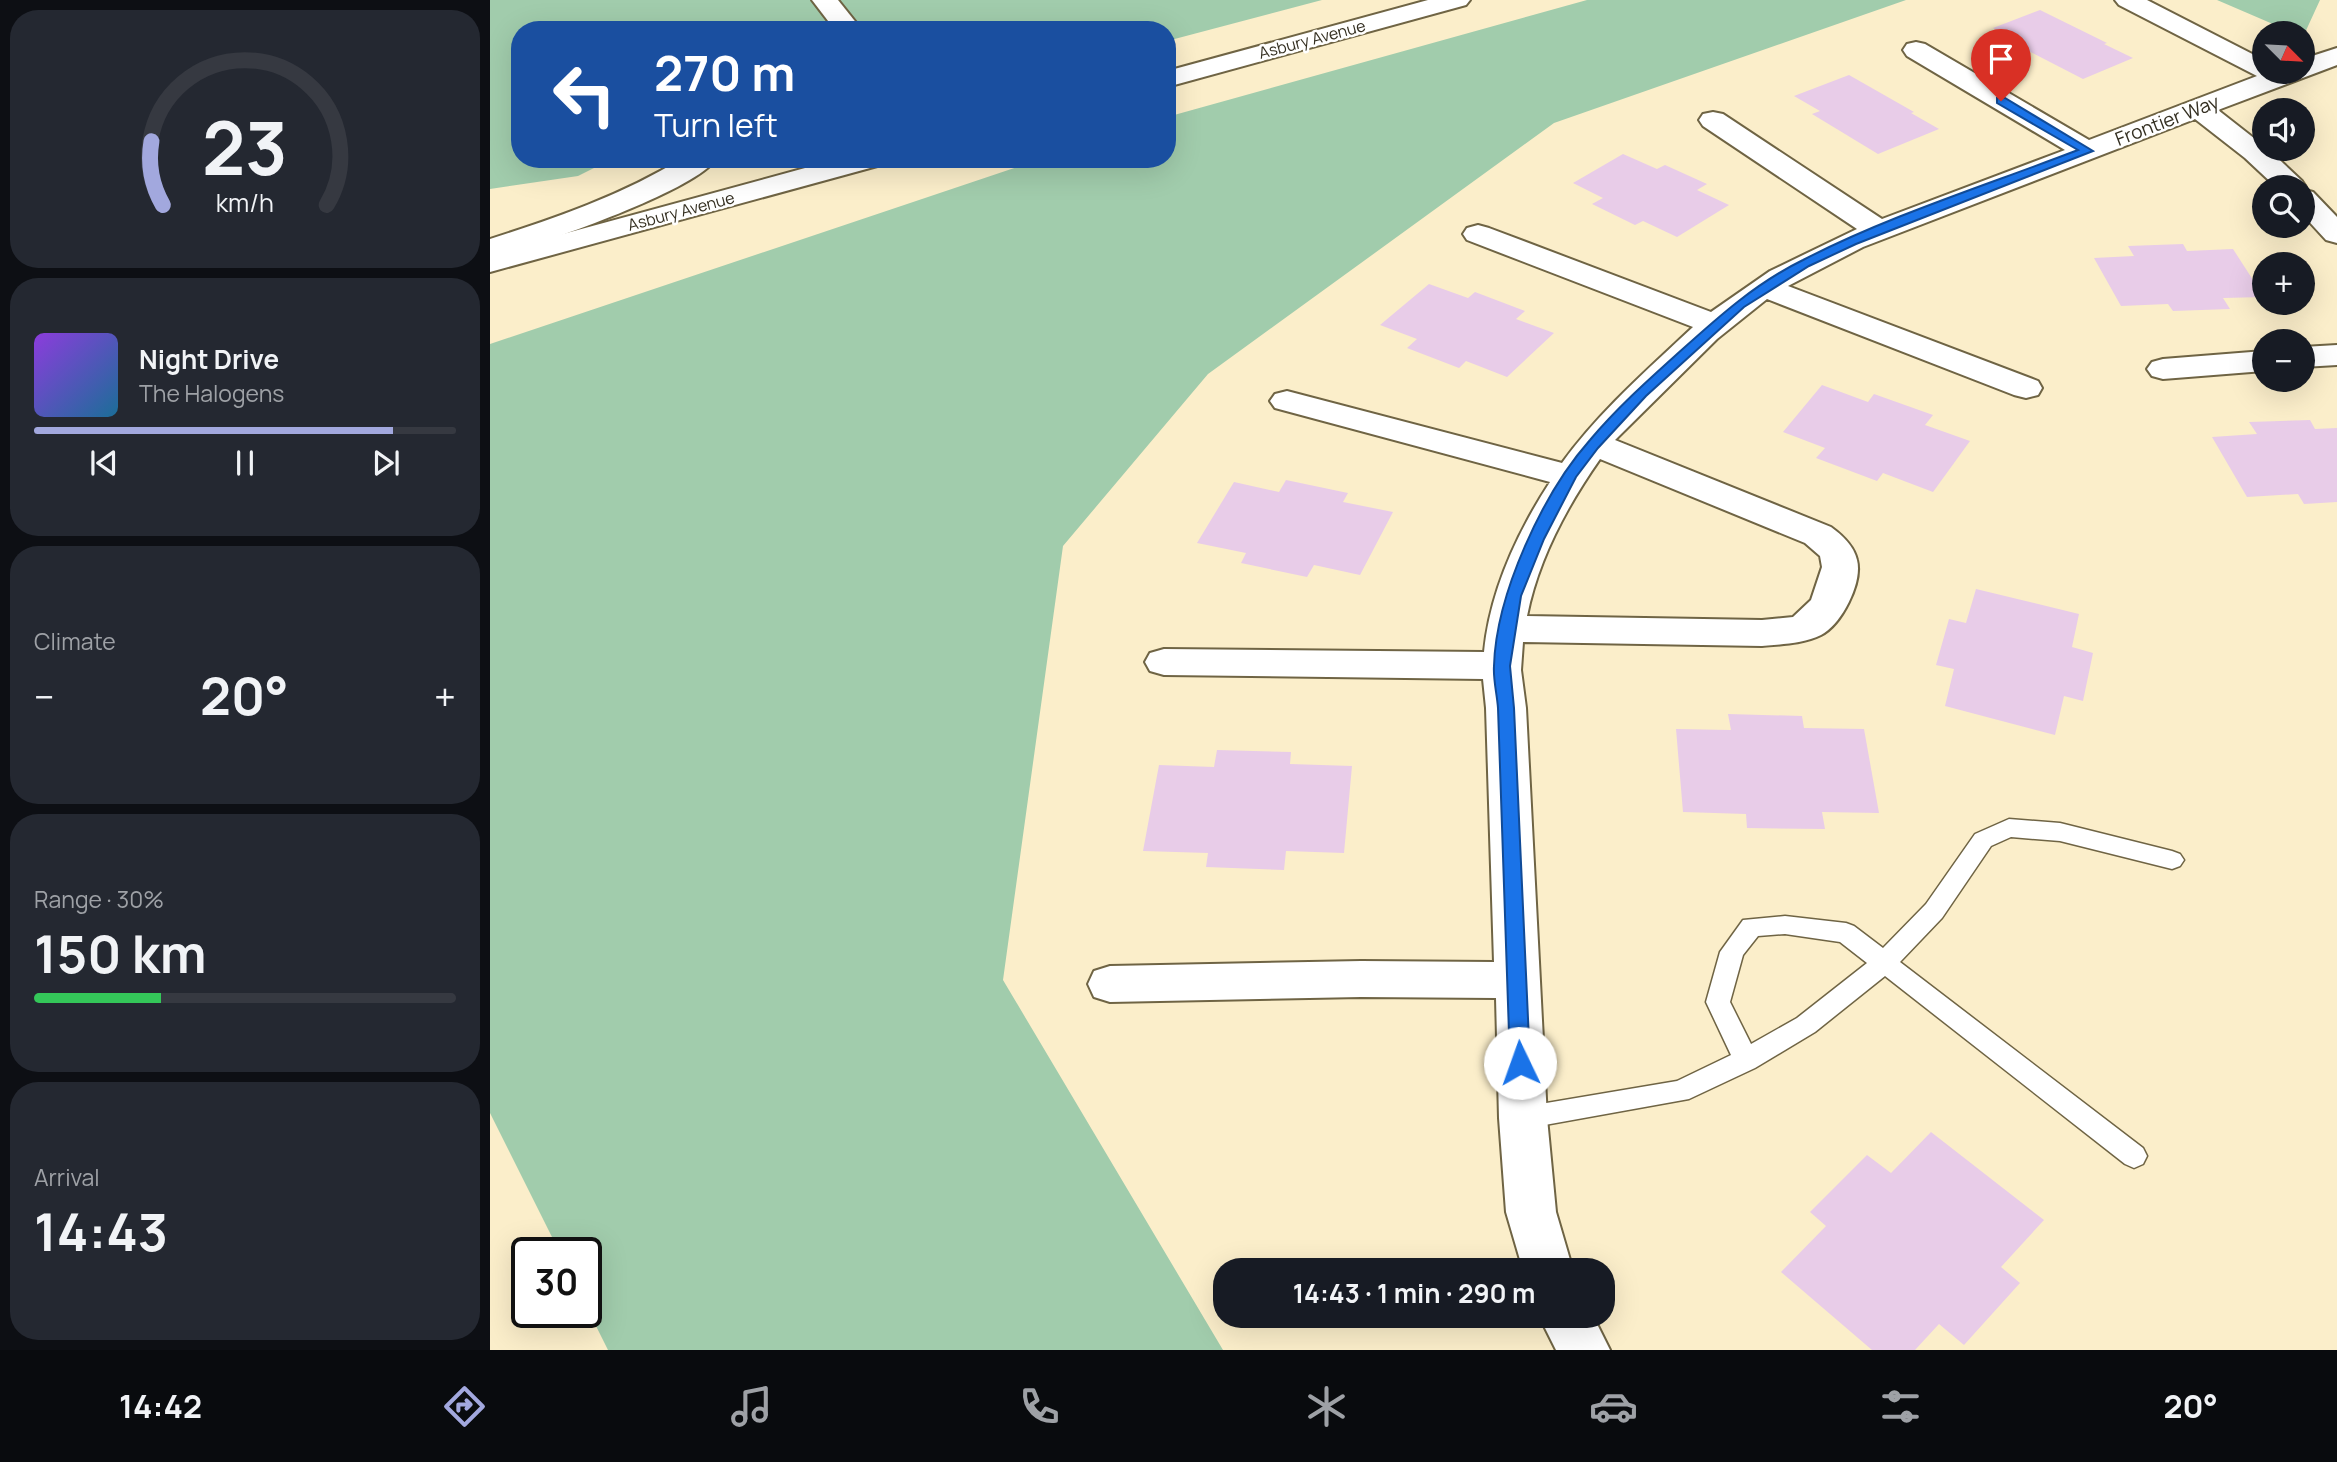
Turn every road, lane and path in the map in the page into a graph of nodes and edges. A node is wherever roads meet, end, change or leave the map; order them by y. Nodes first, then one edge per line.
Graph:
1 (817, 0) edge
2 (825, 0) edge
3 (1457, 0) edge
4 (2128, 0) edge
5 (816, 21) edge
6 (842, 21) edge
7 (1916, 50) dead end
8 (2337, 56) edge
9 (2252, 58) edge
10 (2315, 62) edge
11 (1176, 77) edge
12 (2254, 84) edge
13 (2200, 108) junction
14 (1713, 120) dead end
15 (2087, 151) junction
16 (687, 168) edge
17 (838, 168) edge
18 (2279, 175) edge
19 (2315, 211) edge
20 (1880, 231) junction
21 (1478, 234) dead end
22 (2337, 234) edge
23 (490, 249) edge
24 (490, 263) edge
25 (1765, 287) junction
26 (1716, 325) junction
27 (2337, 355) edge
28 (2315, 357) edge
29 (2252, 361) edge
30 (2163, 369) dead end
31 (2026, 388) dead end
32 (1287, 401) dead end
33 (1593, 444) junction
34 (1570, 476) junction
35 (1504, 648) junction
36 (1164, 663) dead end
37 (2172, 860) dead end
38 (1883, 964) junction
39 (1516, 981) junction
40 (1110, 985) dead end
41 (1746, 1060) junction
42 (1523, 1118) junction
43 (2134, 1156) dead end
44 (1544, 1258) edge
45 (1572, 1328) edge
46 (1584, 1350) edge

1 - 5 main road
2 - 6 main road
3 - 11 main road, Asbury Avenue
4 - 9 main road
7 - 15 main road
8 - 10 main road, Frontier Way
12 - 13 main road, Frontier Way
13 - 15 main road, Frontier Way
13 - 18 main road
14 - 20 main road
15 - 20 main road, Frontier Way
16 - 23 main road
17 - 24 main road, Asbury Avenue
19 - 22 main road
20 - 25 main road, Frontier Way
21 - 26 main road
25 - 26 main road, Frontier Way
25 - 31 main road
26 - 33 main road, Frontier Way
27 - 28 main road
29 - 30 main road
32 - 34 main road
33 - 34 main road, Frontier Way
33 - 35 main road
34 - 35 main road, Frontier Way
35 - 36 main road
35 - 39 main road, Frontier Way
37 - 38 lane
38 - 41 lane
38 - 41 lane
38 - 43 lane
39 - 40 main road
39 - 42 main road, Frontier Way
41 - 42 lane
42 - 44 main road, Frontier Way
45 - 46 main road

